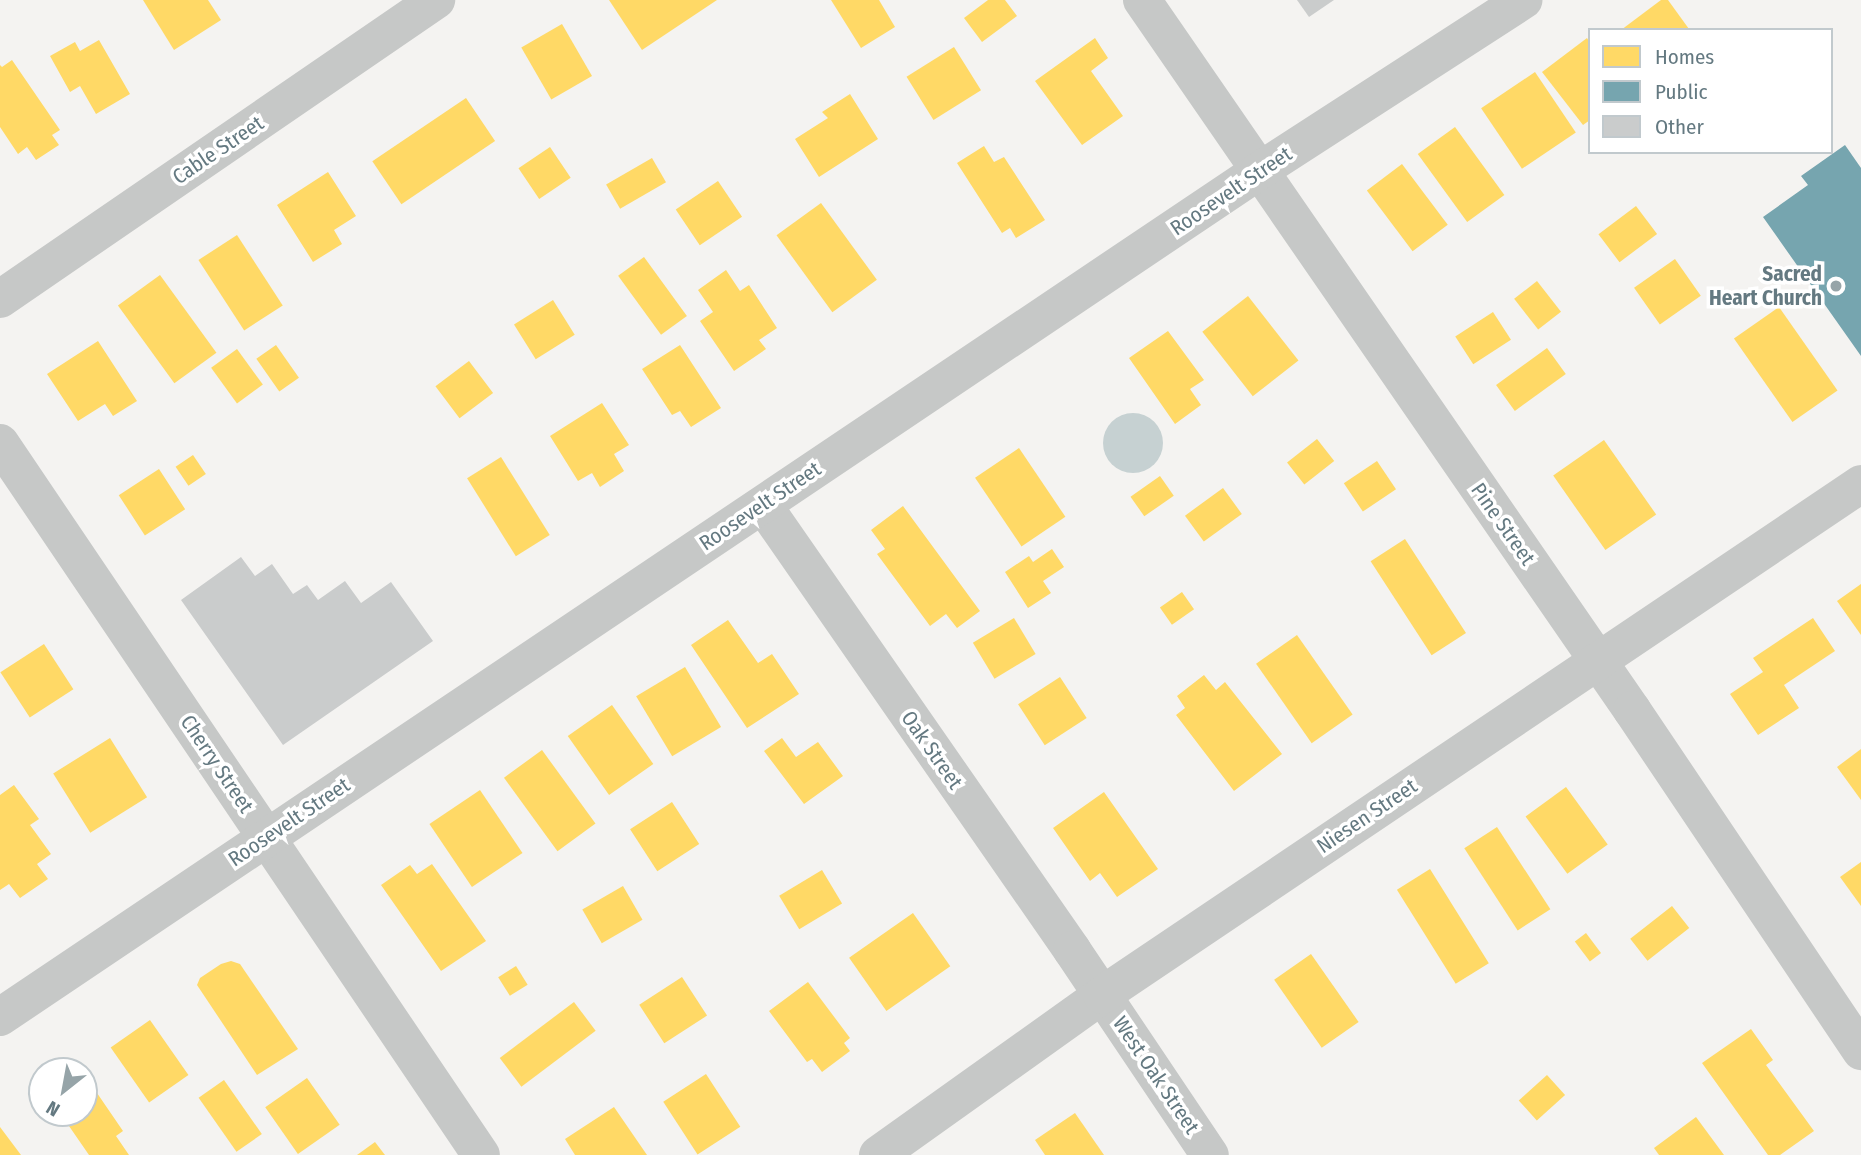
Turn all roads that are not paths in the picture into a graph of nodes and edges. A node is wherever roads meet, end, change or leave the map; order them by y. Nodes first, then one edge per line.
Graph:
1 (436, 0) edge
2 (1142, 0) edge
3 (1523, 0) edge
4 (1259, 171) junction
5 (0, 299) edge
6 (0, 443) edge
7 (1861, 484) edge
8 (763, 505) junction
9 (1597, 661) junction
10 (267, 838) junction
11 (1102, 995) junction
12 (0, 1017) edge
13 (1861, 1051) edge
14 (481, 1155) edge
15 (877, 1155) edge
16 (1210, 1155) edge

1 - 5 street, Cable Street
2 - 4 street, Pine Street
3 - 4 street, Roosevelt Street
4 - 8 street, Roosevelt Street
4 - 9 street, Pine Street
6 - 10 street, Cherry Street
7 - 9 street, Niesen Street
8 - 10 street, Roosevelt Street
8 - 11 street, Oak Street
9 - 11 street, Niesen Street
9 - 13 street, Pine Street
10 - 12 street, Roosevelt Street
10 - 14 street, Cherry Street
11 - 15 street, Niesen Street
11 - 16 street, West Oak Street

